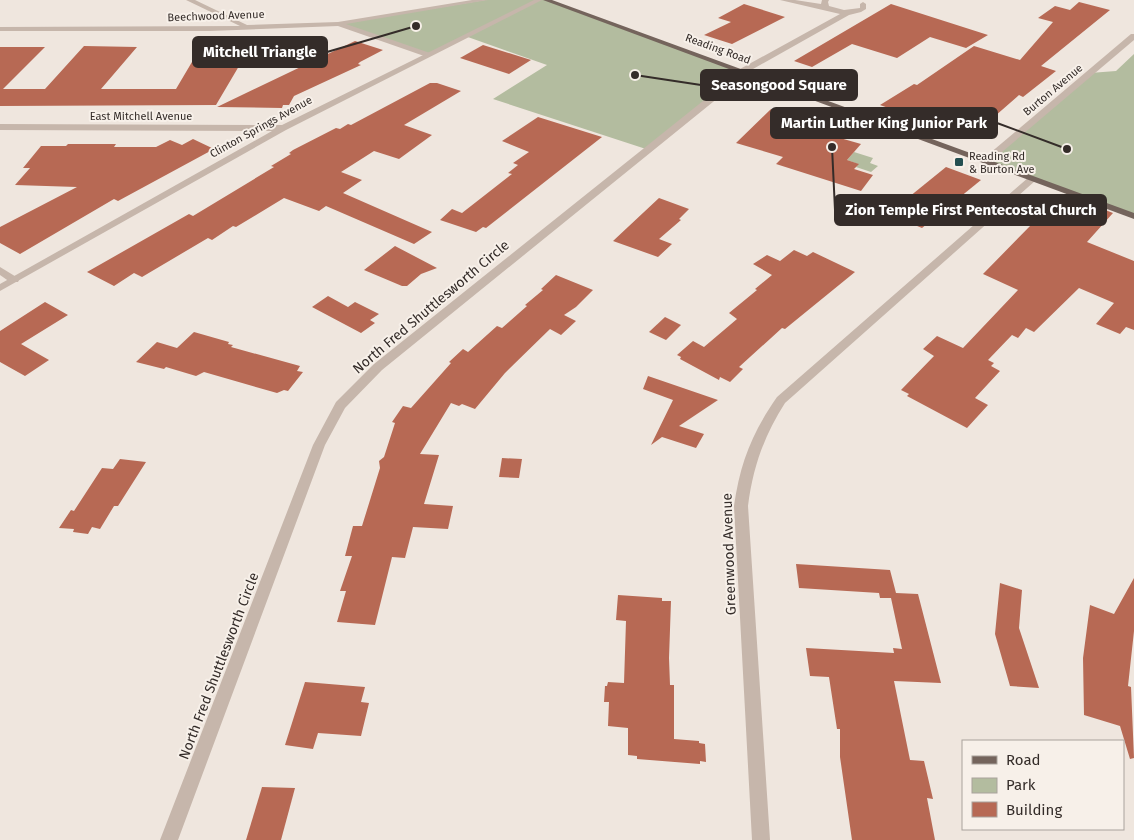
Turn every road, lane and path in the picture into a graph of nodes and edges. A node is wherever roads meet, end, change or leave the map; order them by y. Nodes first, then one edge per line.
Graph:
1 (189, 0) edge
2 (485, 0) edge
3 (539, 0) edge
4 (546, 0) edge
5 (783, 0) edge
6 (863, 1) edge
7 (827, 4) edge
8 (849, 12) junction
9 (831, 21) junction
10 (339, 24) junction
11 (246, 26) junction
12 (0, 28) edge
13 (1134, 36) edge
14 (427, 55) junction
15 (743, 71) junction
16 (0, 127) edge
17 (283, 128) junction
18 (986, 162) junction
19 (1032, 178) junction
20 (1134, 216) edge
21 (0, 270) edge
22 (14, 280) junction
23 (0, 288) edge
24 (169, 840) edge
25 (761, 840) edge

1 - 11 street
2 - 10 street
3 - 14 street, Clinton Springs Avenue
4 - 15 main road, Reading Road
5 - 7 street
6 - 8 street, North Fred Shuttlesworth Circle
7 - 8 street
7 - 9 street
8 - 9 street, North Fred Shuttlesworth Circle
9 - 15 street, North Fred Shuttlesworth Circle
10 - 11 street, Beechwood Avenue
10 - 14 street, Beechwood Avenue
11 - 12 street, Beechwood Avenue
13 - 18 street, Burton Avenue
14 - 17 street, Clinton Springs Avenue
15 - 18 main road, Reading Road
15 - 24 street, North Fred Shuttlesworth Circle
16 - 17 street, East Mitchell Avenue
17 - 22 street, Clinton Springs Avenue
18 - 19 main road, Reading Road
19 - 20 main road, Reading Road
19 - 25 street, Greenwood Avenue
21 - 22 street
22 - 23 street, Clinton Springs Avenue

